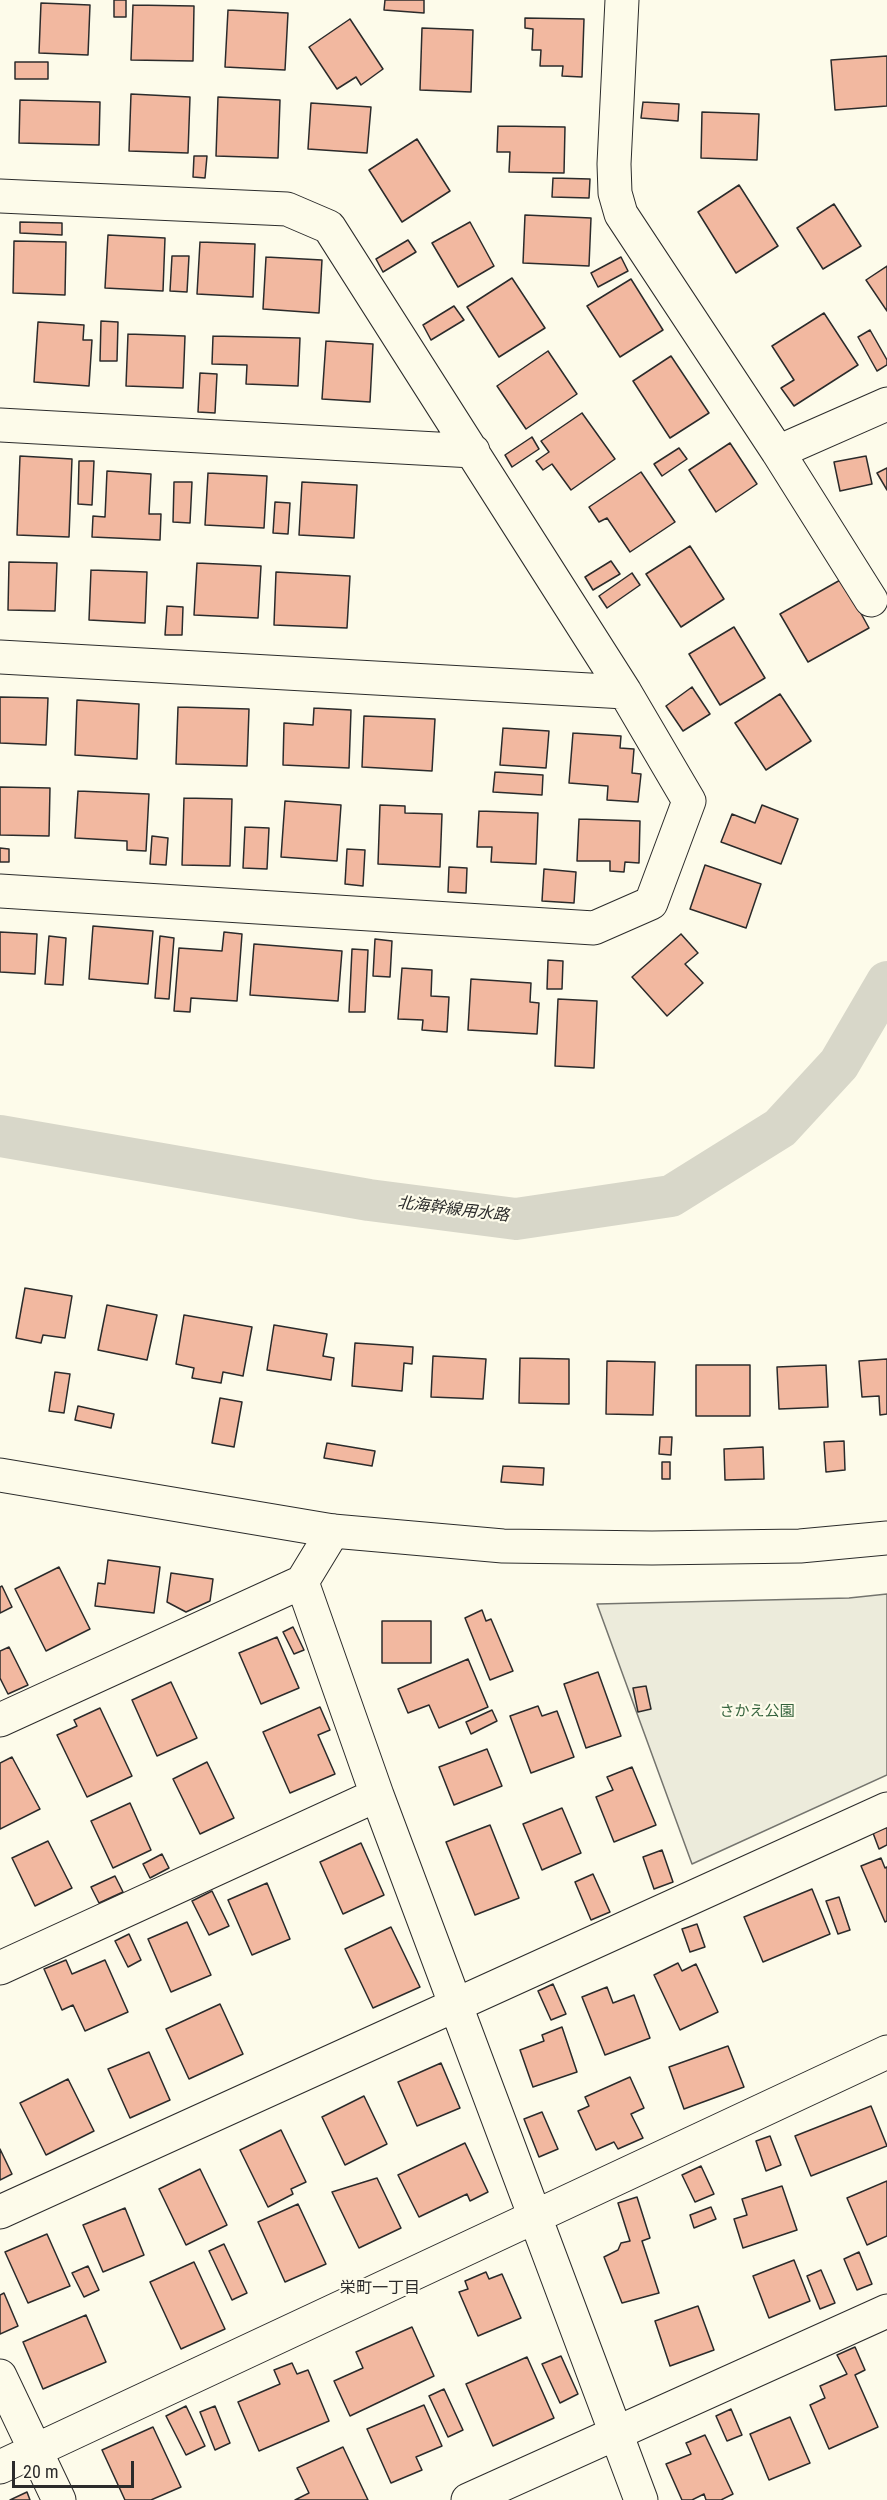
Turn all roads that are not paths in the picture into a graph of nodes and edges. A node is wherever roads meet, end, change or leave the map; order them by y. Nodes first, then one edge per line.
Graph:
1 (621, 0) edge
2 (0, 196) edge
3 (887, 404) edge
4 (0, 425) edge
5 (473, 451) junction
6 (778, 452) junction
7 (871, 600) dead end
8 (0, 657) edge
9 (626, 692) junction
10 (0, 891) edge
11 (0, 1475) edge
12 (333, 1531) junction
13 (887, 1538) edge
14 (302, 1582) junction
15 (0, 1720) edge
16 (376, 1795) junction
17 (887, 1809) edge
18 (0, 1968) edge
19 (456, 2005) junction
20 (887, 2052) edge
21 (0, 2212) edge
22 (534, 2216) junction
23 (887, 2311) edge
24 (0, 2376) edge
25 (616, 2434) junction
26 (36, 2451) junction
27 (0, 2467) edge
28 (59, 2500) edge
29 (468, 2500) edge
30 (641, 2500) edge

1 - 6 street
2 - 5 street
3 - 6 street
4 - 5 street
5 - 9 street
6 - 7 street
8 - 9 street
9 - 10 street
11 - 12 street
12 - 13 street
12 - 14 street
14 - 15 street
14 - 16 street
16 - 18 street
16 - 19 street
17 - 19 street
19 - 21 street
19 - 22 street
20 - 22 street
22 - 25 street
22 - 26 street
23 - 25 street
24 - 26 street
25 - 29 street
25 - 30 street
26 - 27 street
26 - 28 street

